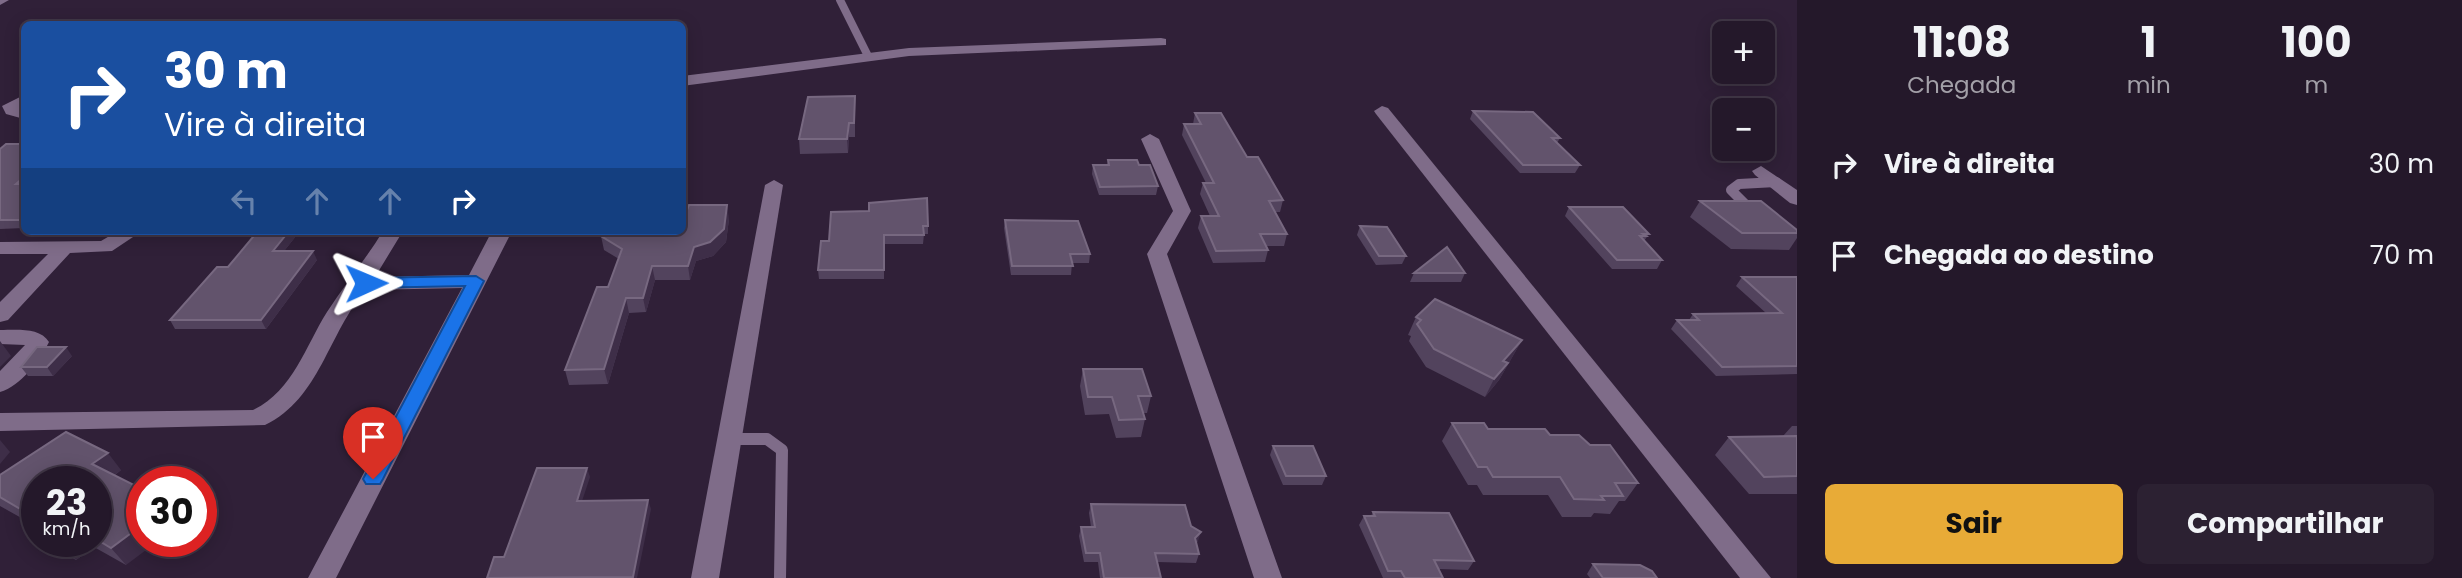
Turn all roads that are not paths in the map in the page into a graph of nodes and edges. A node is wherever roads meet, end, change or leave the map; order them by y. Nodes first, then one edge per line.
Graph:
1 (840, 0) edge
2 (1161, 42) dead end
3 (868, 56) junction
4 (686, 80) edge
5 (21, 101) edge
6 (1382, 111) dead end
7 (21, 113) edge
8 (1150, 139) dead end
9 (1769, 177) joint
10 (774, 185) dead end
11 (1797, 199) edge
12 (1757, 215) edge
13 (125, 235) edge
14 (391, 235) edge
15 (500, 235) edge
16 (66, 246) junction
17 (0, 248) edge
18 (476, 281) junction
19 (360, 284) junction
20 (0, 315) edge
21 (0, 337) edge
22 (0, 384) edge
23 (0, 422) edge
24 (729, 439) junction
25 (322, 578) edge
26 (705, 578) edge
27 (780, 578) edge
28 (1268, 578) edge
29 (1757, 578) edge

1 - 3 lane
2 - 3 street
3 - 4 street
5 - 7 street
6 - 29 street
8 - 28 street
9 - 11 street
9 - 12 lane
10 - 24 street
13 - 16 street
14 - 19 street
15 - 18 street
16 - 17 street
16 - 20 street
18 - 19 street
18 - 25 street
19 - 23 street
21 - 22 street
24 - 26 street
24 - 27 lane

